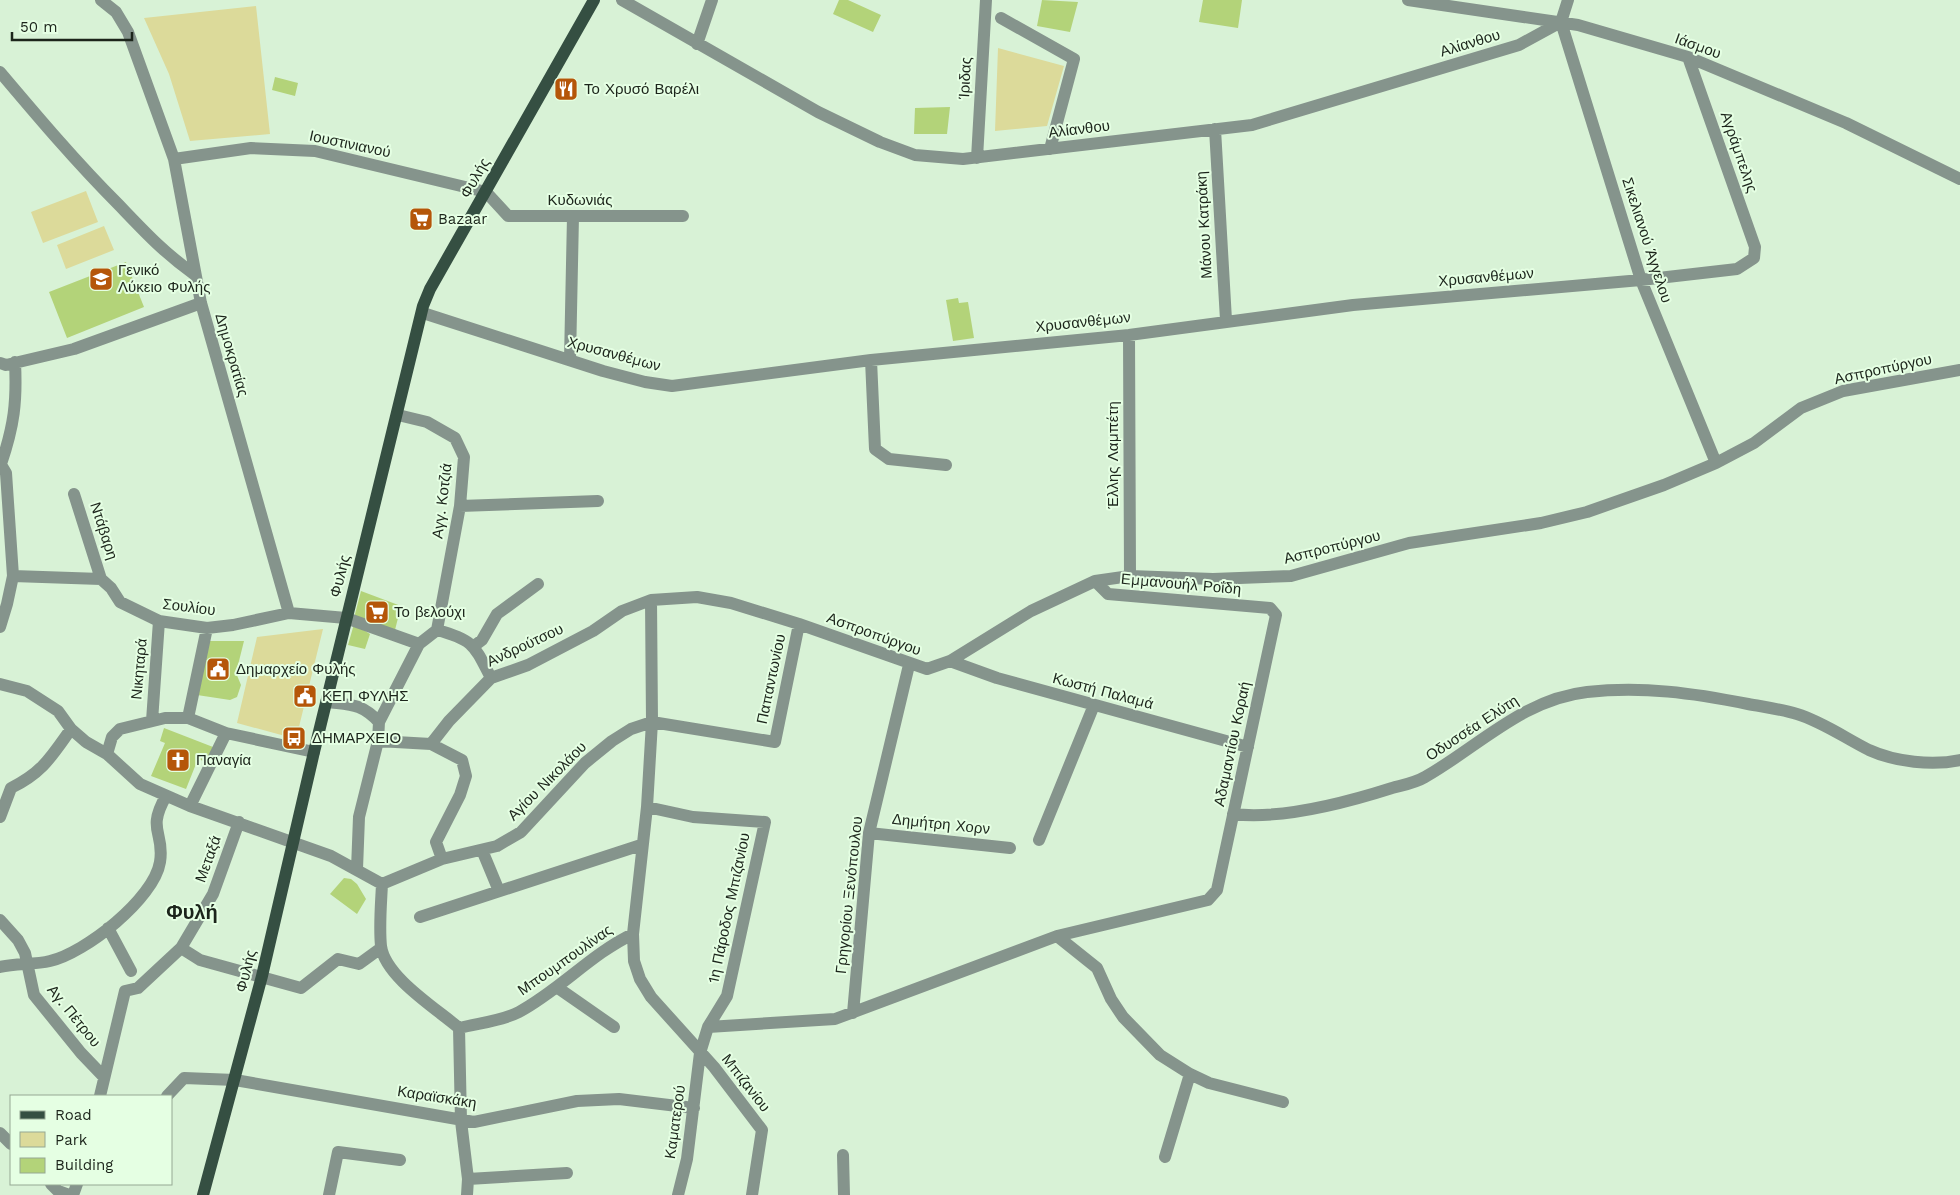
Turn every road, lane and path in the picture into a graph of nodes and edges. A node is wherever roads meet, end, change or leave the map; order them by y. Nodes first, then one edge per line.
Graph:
1 (101, 0) edge
2 (594, 0) edge
3 (622, 0) edge
4 (712, 0) edge
5 (986, 0) edge
6 (1408, 0) edge
7 (1568, 0) edge
8 (1001, 18) dead end
9 (1561, 22) junction
10 (697, 44) junction
11 (1688, 57) junction
12 (0, 72) edge
13 (1216, 129) junction
14 (1050, 148) junction
15 (977, 158) junction
16 (174, 159) junction
17 (1960, 179) edge
18 (486, 192) junction
19 (573, 216) junction
20 (683, 216) dead end
21 (1754, 258) joint
22 (194, 274) junction
23 (1641, 280) junction
24 (201, 303) junction
25 (423, 312) junction
26 (1226, 320) junction
27 (1129, 334) junction
28 (570, 360) junction
29 (871, 360) junction
30 (0, 362) edge
31 (16, 362) junction
32 (1960, 370) edge
33 (398, 415) junction
34 (1, 463) edge
35 (1716, 463) junction
36 (946, 465) dead end
37 (74, 494) dead end
38 (598, 501) dead end
39 (4, 503) edge
40 (460, 506) junction
41 (6, 550) edge
42 (13, 576) junction
43 (1130, 576) junction
44 (101, 579) junction
45 (1095, 581) junction
46 (538, 584) dead end
47 (651, 600) junction
48 (1270, 608) joint
49 (288, 614) junction
50 (346, 618) junction
51 (159, 621) junction
52 (799, 624) junction
53 (0, 627) edge
54 (207, 628) junction
55 (437, 630) junction
56 (419, 644) junction
57 (474, 646) junction
58 (950, 662) junction
59 (910, 664) junction
60 (491, 678) junction
61 (0, 684) edge
62 (327, 702) junction
63 (1094, 705) junction
64 (188, 718) junction
65 (152, 720) junction
66 (379, 722) junction
67 (652, 722) junction
68 (71, 729) junction
69 (226, 733) junction
70 (378, 741) junction
71 (775, 742) joint
72 (431, 744) junction
73 (1248, 747) junction
74 (314, 752) junction
75 (107, 754) junction
76 (1960, 760) edge
77 (6, 788) edge
78 (166, 796) junction
79 (190, 806) junction
80 (646, 807) junction
81 (1233, 814) junction
82 (0, 817) edge
83 (239, 822) junction
84 (869, 833) junction
85 (1039, 840) dead end
86 (292, 842) junction
87 (641, 845) junction
88 (1010, 848) dead end
89 (482, 850) junction
90 (442, 859) junction
91 (357, 869) junction
92 (382, 884) junction
93 (499, 891) junction
94 (420, 917) dead end
95 (0, 920) edge
96 (108, 928) junction
97 (633, 934) junction
98 (1057, 936) junction
99 (181, 948) junction
100 (381, 948) junction
101 (26, 963) junction
102 (0, 967) edge
103 (131, 971) dead end
104 (262, 976) junction
105 (558, 988) junction
106 (853, 1013) junction
107 (614, 1027) dead end
108 (708, 1027) junction
109 (459, 1028) junction
110 (700, 1053) junction
111 (1190, 1074) junction
112 (104, 1077) junction
113 (235, 1080) junction
114 (100, 1095) edge
115 (169, 1095) edge
116 (1283, 1102) dead end
117 (694, 1108) junction
118 (461, 1120) junction
119 (0, 1133) edge
120 (10, 1143) edge
121 (843, 1155) dead end
122 (1165, 1157) dead end
123 (400, 1160) dead end
124 (567, 1173) dead end
125 (468, 1179) junction
126 (75, 1185) edge
127 (61, 1192) edge
128 (203, 1195) edge
129 (328, 1195) edge
130 (467, 1195) edge
131 (678, 1195) edge
132 (752, 1195) edge
133 (844, 1195) edge

1 - 16 street, Δημοκρατίας
2 - 18 main road, Φυλής
3 - 10 street, Αλίανθου
4 - 10 street
5 - 15 street, Ίριδας
6 - 9 street, Ιάσμου
7 - 9 street
8 - 14 street
9 - 11 street, Ιάσμου
9 - 13 street, Αλίανθου
9 - 23 street, Σικελιανού Άγγελου
10 - 15 street, Αλίανθου
11 - 17 street, Ιάσμου
11 - 21 street, Αγράμπελης
12 - 22 street
13 - 14 street, Αλίανθου
13 - 26 street, Μάνου Κατράκη
14 - 15 street, Αλίανθου
16 - 18 street, Ιουστινιανού
16 - 22 street, Δημοκρατίας
18 - 19 street, Κυδωνιάς
18 - 25 main road, Φυλής
19 - 20 street, Κυδωνιάς
19 - 28 street
21 - 23 street, Χρυσανθέμων
22 - 24 street, Δημοκρατίας
23 - 26 street, Χρυσανθέμων
23 - 35 street, Σικελιανού Άγγελου
24 - 31 street
24 - 49 street, Δημοκρατίας
25 - 28 street, Χρυσανθέμων
25 - 33 main road, Φυλής
26 - 27 street, Χρυσανθέμων
27 - 29 street, Χρυσανθέμων
27 - 43 street, Έλλης Λαμπέτη
28 - 29 street, Χρυσανθέμων
29 - 36 street
30 - 31 street
31 - 34 street
32 - 35 street, Ασπροπύργου
33 - 40 street, Αγγ. Κοτζιά
33 - 50 main road, Φυλής
34 - 39 street
35 - 43 street, Ασπροπύργου
37 - 44 street, Ντάβαρη
38 - 40 street
39 - 41 street
40 - 55 street, Αγγ. Κοτζιά
41 - 42 street
42 - 44 street
42 - 53 street
43 - 45 street, Ασπροπύργου
44 - 51 street, Σουλίου
45 - 48 street, Εμμανουήλ Ροΐδη
45 - 58 street, Ασπροπύργου
46 - 57 street
47 - 52 street, Ασπροπύργου
47 - 60 street, Ανδρούτσου
47 - 67 street, Μπιζανίου
48 - 73 street, Αδαμαντίου Κοραή
49 - 50 street, Σουλίου
49 - 54 street, Σουλίου
50 - 56 street, Σουλίου
50 - 62 main road, Φυλής
51 - 54 street, Σουλίου
51 - 65 street, Νικηταρά
52 - 59 street, Ασπροπύργου
52 - 71 street, Παπαντωνίου
54 - 64 street
55 - 56 street
55 - 57 street
56 - 66 street
57 - 60 street
58 - 59 street, Ασπροπύργου
58 - 63 street, Κωστή Παλαμά
59 - 84 street, Γρηγορίου Ξενόπουλου
60 - 72 street, Ανδρούτσου
61 - 68 street
62 - 66 street
62 - 74 main road, Φυλής
63 - 73 street, Κωστή Παλαμά
63 - 85 street
64 - 65 street
64 - 69 street
65 - 75 street
66 - 70 street
67 - 71 street, Αγίου Νικολάου
67 - 80 street, Μπιζανίου
67 - 89 street, Αγίου Νικολάου
68 - 75 street
68 - 77 street
69 - 74 street
69 - 79 street
70 - 72 street
70 - 91 street
72 - 90 street
73 - 81 street, Αδαμαντίου Κοραή
74 - 86 main road, Φυλής
75 - 78 street
76 - 81 street, Οδυσσέα Ελύτη
77 - 82 street
78 - 79 street
78 - 96 street
79 - 83 street
80 - 87 street, Μπιζανίου
80 - 108 street, 1η Πάροδος Μπιζανίου
81 - 98 street, Αδαμαντίου Κοραή
83 - 86 street
83 - 99 street, Μεταξά
84 - 88 street, Δημήτρη Χορν
84 - 106 street, Γρηγορίου Ξενόπουλου
86 - 91 street
86 - 104 main road, Φυλής
87 - 93 street
87 - 97 street, Μπιζανίου
89 - 90 street, Αγίου Νικολάου
89 - 93 street
90 - 92 street, Αγίου Νικολάου
91 - 92 street
92 - 100 street
93 - 94 street
95 - 101 street, Αγ. Πέτρου
96 - 101 street
96 - 103 street
97 - 105 street, Μπουμπουλίνας
97 - 110 street, Μπιζανίου
98 - 106 street
98 - 111 street
99 - 104 street
99 - 112 street, Μεταξά
100 - 104 street
100 - 109 street
101 - 102 street
101 - 112 street, Αγ. Πέτρου
104 - 113 main road, Φυλής
105 - 107 street
105 - 109 street, Μπουμπουλίνας
106 - 108 street
108 - 110 street, 1η Πάροδος Μπιζανίου
109 - 118 street
110 - 117 street, Καματερού
110 - 132 street, Μπιζανίου
111 - 116 street
111 - 122 street
112 - 114 street
113 - 115 street, Καραϊσκάκη
113 - 118 street, Καραϊσκάκη
113 - 128 main road, Φυλής
117 - 118 street, Καραϊσκάκη
117 - 131 street, Καματερού
118 - 125 street
119 - 120 street
121 - 133 street
123 - 129 street
124 - 125 street
125 - 130 street
126 - 127 street

